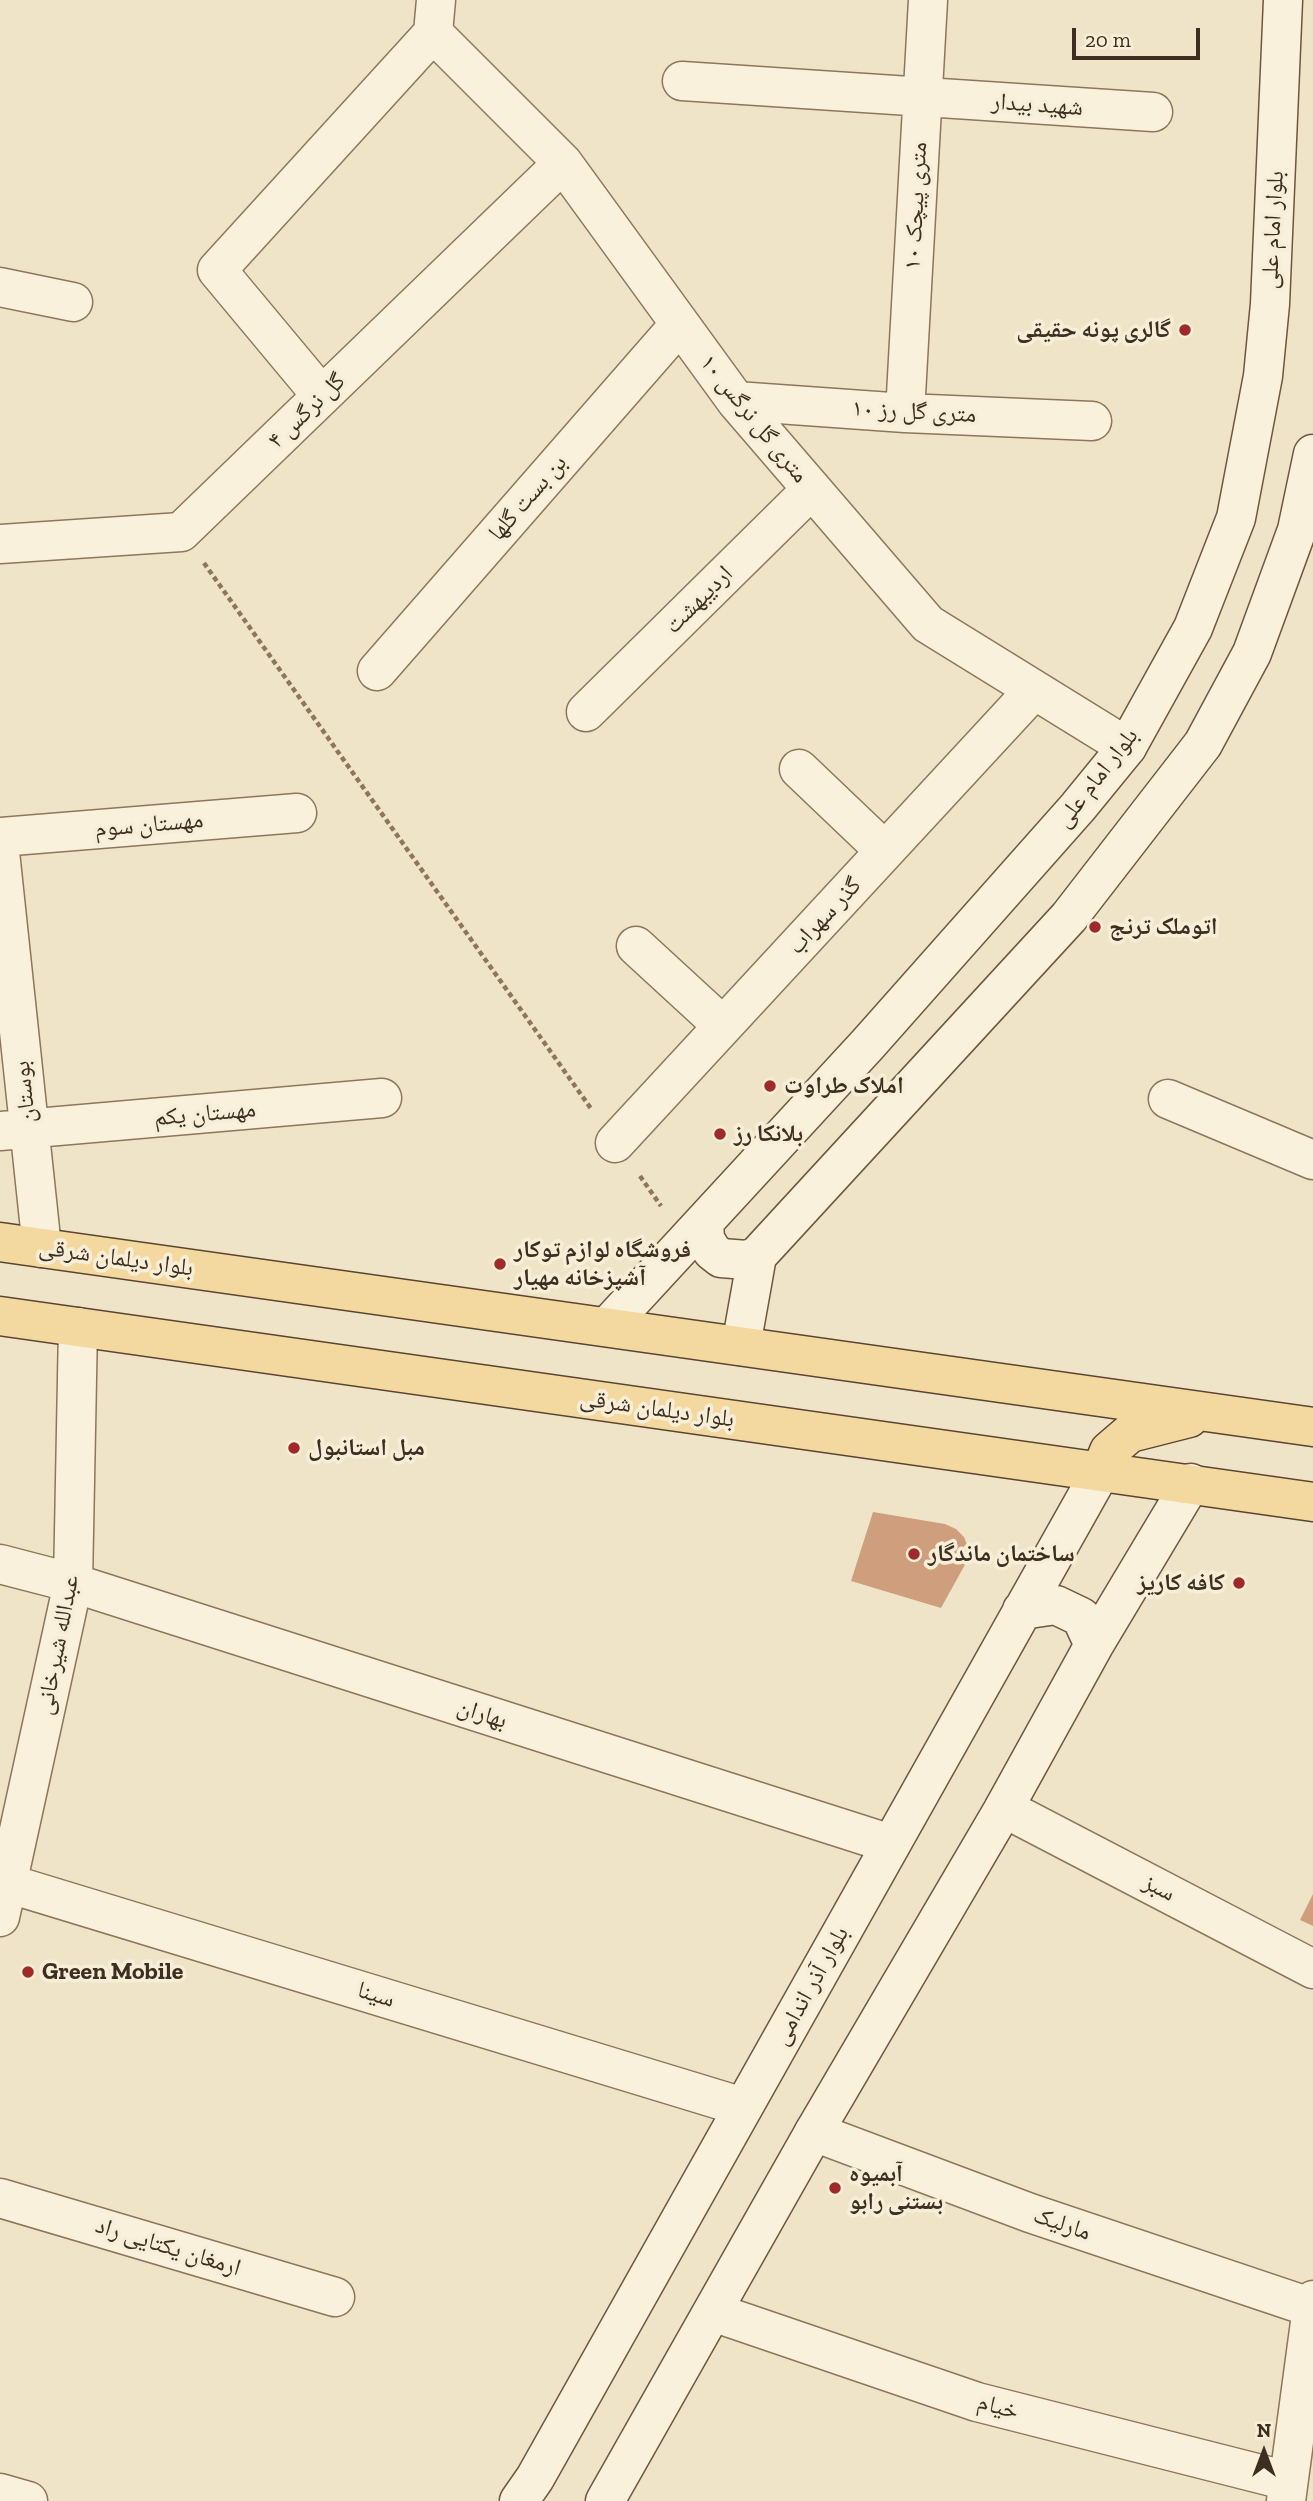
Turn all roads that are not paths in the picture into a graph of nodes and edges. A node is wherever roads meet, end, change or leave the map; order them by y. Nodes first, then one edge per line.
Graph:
1 (928, 0) edge
2 (1283, 0) edge
3 (435, 17) edge
4 (682, 81) dead end
5 (922, 98) junction
6 (1153, 112) dead end
7 (563, 163) junction
8 (0, 287) edge
9 (74, 302) dead end
10 (680, 324) junction
11 (322, 396) junction
12 (736, 401) junction
13 (905, 413) junction
14 (1092, 421) dead end
15 (1313, 454) edge
16 (812, 489) junction
17 (0, 544) edge
18 (377, 671) dead end
19 (1034, 690) junction
20 (586, 712) dead end
21 (1127, 747) junction
22 (799, 769) dead end
23 (297, 813) dead end
24 (0, 837) edge
25 (886, 850) junction
26 (0, 852) edge
27 (636, 946) dead end
28 (723, 1026) junction
29 (382, 1098) dead end
30 (1168, 1099) dead end
31 (15, 1131) edge
32 (615, 1143) road end
33 (1313, 1160) edge
34 (695, 1232) junction
35 (0, 1242) edge
36 (42, 1248) junction
37 (757, 1256) junction
38 (0, 1316) edge
39 (608, 1326) junction
40 (78, 1327) junction
41 (741, 1346) junction
42 (1215, 1413) junction
43 (1313, 1427) edge
44 (1101, 1471) junction
45 (1191, 1483) junction
46 (1313, 1502) edge
47 (0, 1564) edge
48 (73, 1583) junction
49 (1022, 1610) junction
50 (1094, 1645) junction
51 (1004, 1808) junction
52 (891, 1844) junction
53 (3, 1894) edge
54 (1313, 1969) edge
55 (743, 2107) junction
56 (814, 2132) junction
57 (0, 2198) edge
58 (335, 2297) dead end
59 (1312, 2305) edge
60 (713, 2312) junction
61 (1287, 2491) edge
62 (0, 2493) edge
63 (28, 2501) edge
64 (519, 2501) edge
65 (605, 2501) edge

1 - 5 street, ۱۰ متری پیچک
2 - 21 street, بلوار امام علی
3 - 7 street, ۱۰ متری گل نرگس
3 - 11 street
4 - 5 street, شهيد بيدار
5 - 6 street, شهيد بيدار
5 - 13 street, ۱۰ متری پیچک
7 - 10 street, ۱۰ متری گل نرگس
7 - 11 street, گل نرگس ۴
8 - 9 street
10 - 12 street, ۱۰ متری گل نرگس
10 - 18 street, بن بست گلها
11 - 17 street, گل نرگس ۴
12 - 13 street, ۱۰ متری گل رز
12 - 16 street, ۱۰ متری گل نرگس
13 - 14 street, ۱۰ متری گل رز
15 - 37 street
16 - 19 street, ۱۰ متری گل نرگس
16 - 20 street, اردیبهشت
19 - 21 street, ۱۰ متری گل نرگس
19 - 25 street, گذر سهراب
21 - 34 street, بلوار امام علی
22 - 25 street
23 - 24 street, مهستان سوم
25 - 28 street, گذر سهراب
26 - 31 street, بوستان
27 - 28 street
28 - 32 street, گذر سهراب
29 - 31 street, مهستان یکم
30 - 33 street
31 - 36 street, بوستان
34 - 37 street
34 - 39 street, بلوار امام علی
35 - 36 main road, بلوار دیلمان شرقی
36 - 39 main road, بلوار دیلمان شرقی
37 - 41 street
38 - 40 main road, بلوار دیلمان شرقی
39 - 41 main road, بلوار دیلمان شرقی
40 - 44 main road, بلوار دیلمان شرقی
40 - 48 street, عبدالله شیرخانی
41 - 42 main road, بلوار دیلمان شرقی
42 - 43 main road, بلوار دیلمان شرقی
42 - 44 main road
44 - 45 main road, بلوار دیلمان شرقی
44 - 49 street, بلوار آذر اندامی
45 - 46 main road, بلوار دیلمان شرقی
45 - 50 street
47 - 48 street, بهاران
48 - 52 street, بهاران
48 - 53 street, عبدالله شیرخانی
49 - 50 street
49 - 52 street, بلوار آذر اندامی
50 - 51 street
51 - 54 street, سبز
51 - 56 street
52 - 55 street, بلوار آذر اندامی
53 - 55 street, سینا
55 - 64 street, بلوار آذر اندامی
56 - 59 street, مارلیک
56 - 60 street
57 - 58 street, ارمغان یکتایی راد
59 - 61 street
60 - 61 street, خیام
60 - 65 street
62 - 63 street

